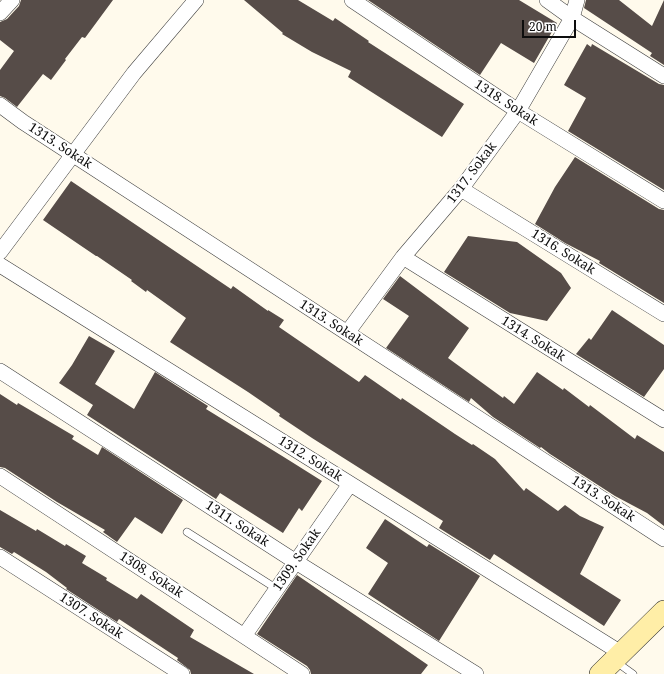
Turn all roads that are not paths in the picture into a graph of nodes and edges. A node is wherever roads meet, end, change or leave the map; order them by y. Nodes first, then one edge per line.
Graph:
1 (12, 0) edge
2 (196, 0) edge
3 (352, 0) edge
4 (546, 0) edge
5 (577, 0) edge
6 (0, 13) edge
7 (572, 18) junction
8 (664, 76) edge
9 (0, 105) edge
10 (518, 111) junction
11 (72, 154) junction
12 (461, 189) junction
13 (664, 201) edge
14 (0, 252) edge
15 (403, 257) junction
16 (0, 265) edge
17 (664, 314) edge
18 (348, 333) junction
19 (0, 370) edge
20 (664, 420) edge
21 (0, 476) edge
22 (350, 484) junction
23 (187, 532) dead end
24 (664, 539) edge
25 (0, 557) edge
26 (296, 562) junction
27 (277, 589) junction
28 (664, 612) edge
29 (244, 636) junction
30 (611, 662) edge
31 (182, 674) edge
32 (302, 674) edge
33 (476, 674) edge
34 (632, 674) edge

1 - 6 street
2 - 11 street
3 - 10 street, 1318. Sokak
4 - 7 street
5 - 7 street, 1317. Sokak
7 - 8 street
7 - 10 street, 1317. Sokak
9 - 11 street, 1313. Sokak
10 - 12 street, 1317. Sokak
10 - 13 street, 1318. Sokak
11 - 14 street
11 - 18 street, 1313. Sokak
12 - 15 street, 1317. Sokak
12 - 17 street, 1316. Sokak
15 - 18 street, 1317. Sokak
15 - 20 street, 1314. Sokak
16 - 22 street, 1312. Sokak
18 - 24 street, 1313. Sokak
19 - 26 street, 1311. Sokak
21 - 29 street, 1308. Sokak
22 - 26 street, 1309. Sokak
22 - 30 street, 1312. Sokak
23 - 27 lane
25 - 31 street, 1307. Sokak
26 - 27 street, 1309. Sokak
26 - 33 street, 1311. Sokak
27 - 29 street, 1309. Sokak
28 - 30 street
29 - 32 street, 1308. Sokak
30 - 34 lane

